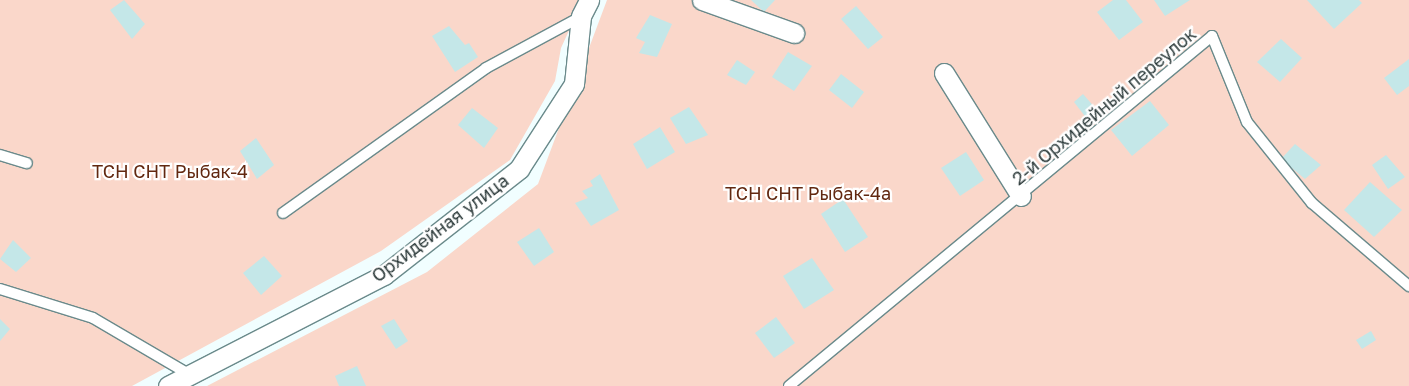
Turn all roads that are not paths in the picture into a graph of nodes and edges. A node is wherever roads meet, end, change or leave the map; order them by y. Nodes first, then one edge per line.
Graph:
1 (702, 0) edge
2 (587, 5) edge
3 (794, 33) dead end
4 (944, 73) dead end
5 (0, 155) edge
6 (27, 163) dead end
7 (1021, 196) junction
8 (283, 213) dead end
9 (1409, 286) edge
10 (0, 289) edge
11 (190, 375) junction
12 (168, 386) edge
13 (789, 386) edge

1 - 3 street
2 - 8 lane
2 - 11 street, Орхидейная улица
4 - 7 street
5 - 6 lane
7 - 9 lane, 2-й Орхидейный переулок
7 - 13 lane, 2-й Орхидейный переулок
10 - 11 lane
11 - 12 street, Орхидейная улица

